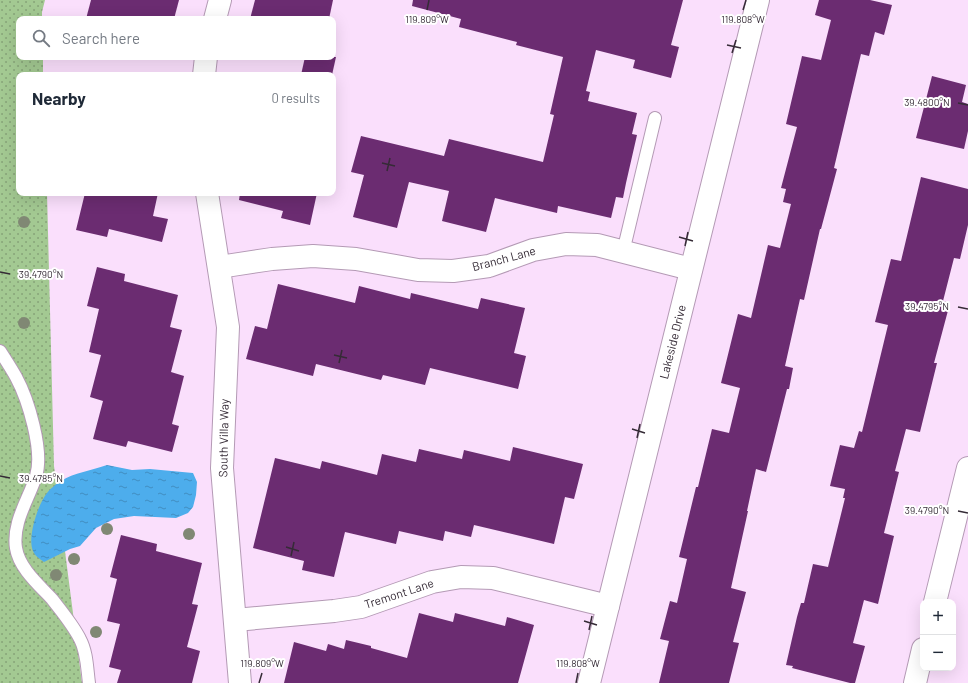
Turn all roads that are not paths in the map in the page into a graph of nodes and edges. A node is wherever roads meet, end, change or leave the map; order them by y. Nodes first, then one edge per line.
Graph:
1 (220, 0) edge
2 (758, 0) edge
3 (216, 16) edge
4 (206, 60) edge
5 (204, 72) edge
6 (655, 118) dead end
7 (208, 196) edge
8 (623, 252) junction
9 (219, 267) junction
10 (691, 269) junction
11 (0, 351) edge
12 (968, 468) edge
13 (936, 599) edge
14 (608, 606) junction
15 (235, 620) junction
16 (920, 662) edge
17 (89, 683) edge
18 (240, 683) edge
19 (589, 683) edge
20 (915, 683) edge

1 - 3 street
2 - 10 street, Lakeside Drive
4 - 5 street
6 - 8 lane
7 - 9 street, South Villa Way
8 - 9 street, Branch Lane
8 - 10 street, Branch Lane
9 - 15 street, South Villa Way
10 - 14 street, Lakeside Drive
11 - 17 lane
12 - 13 street
14 - 15 street, Tremont Lane
14 - 19 street, Lakeside Drive
15 - 18 street, South Villa Way
16 - 20 street

